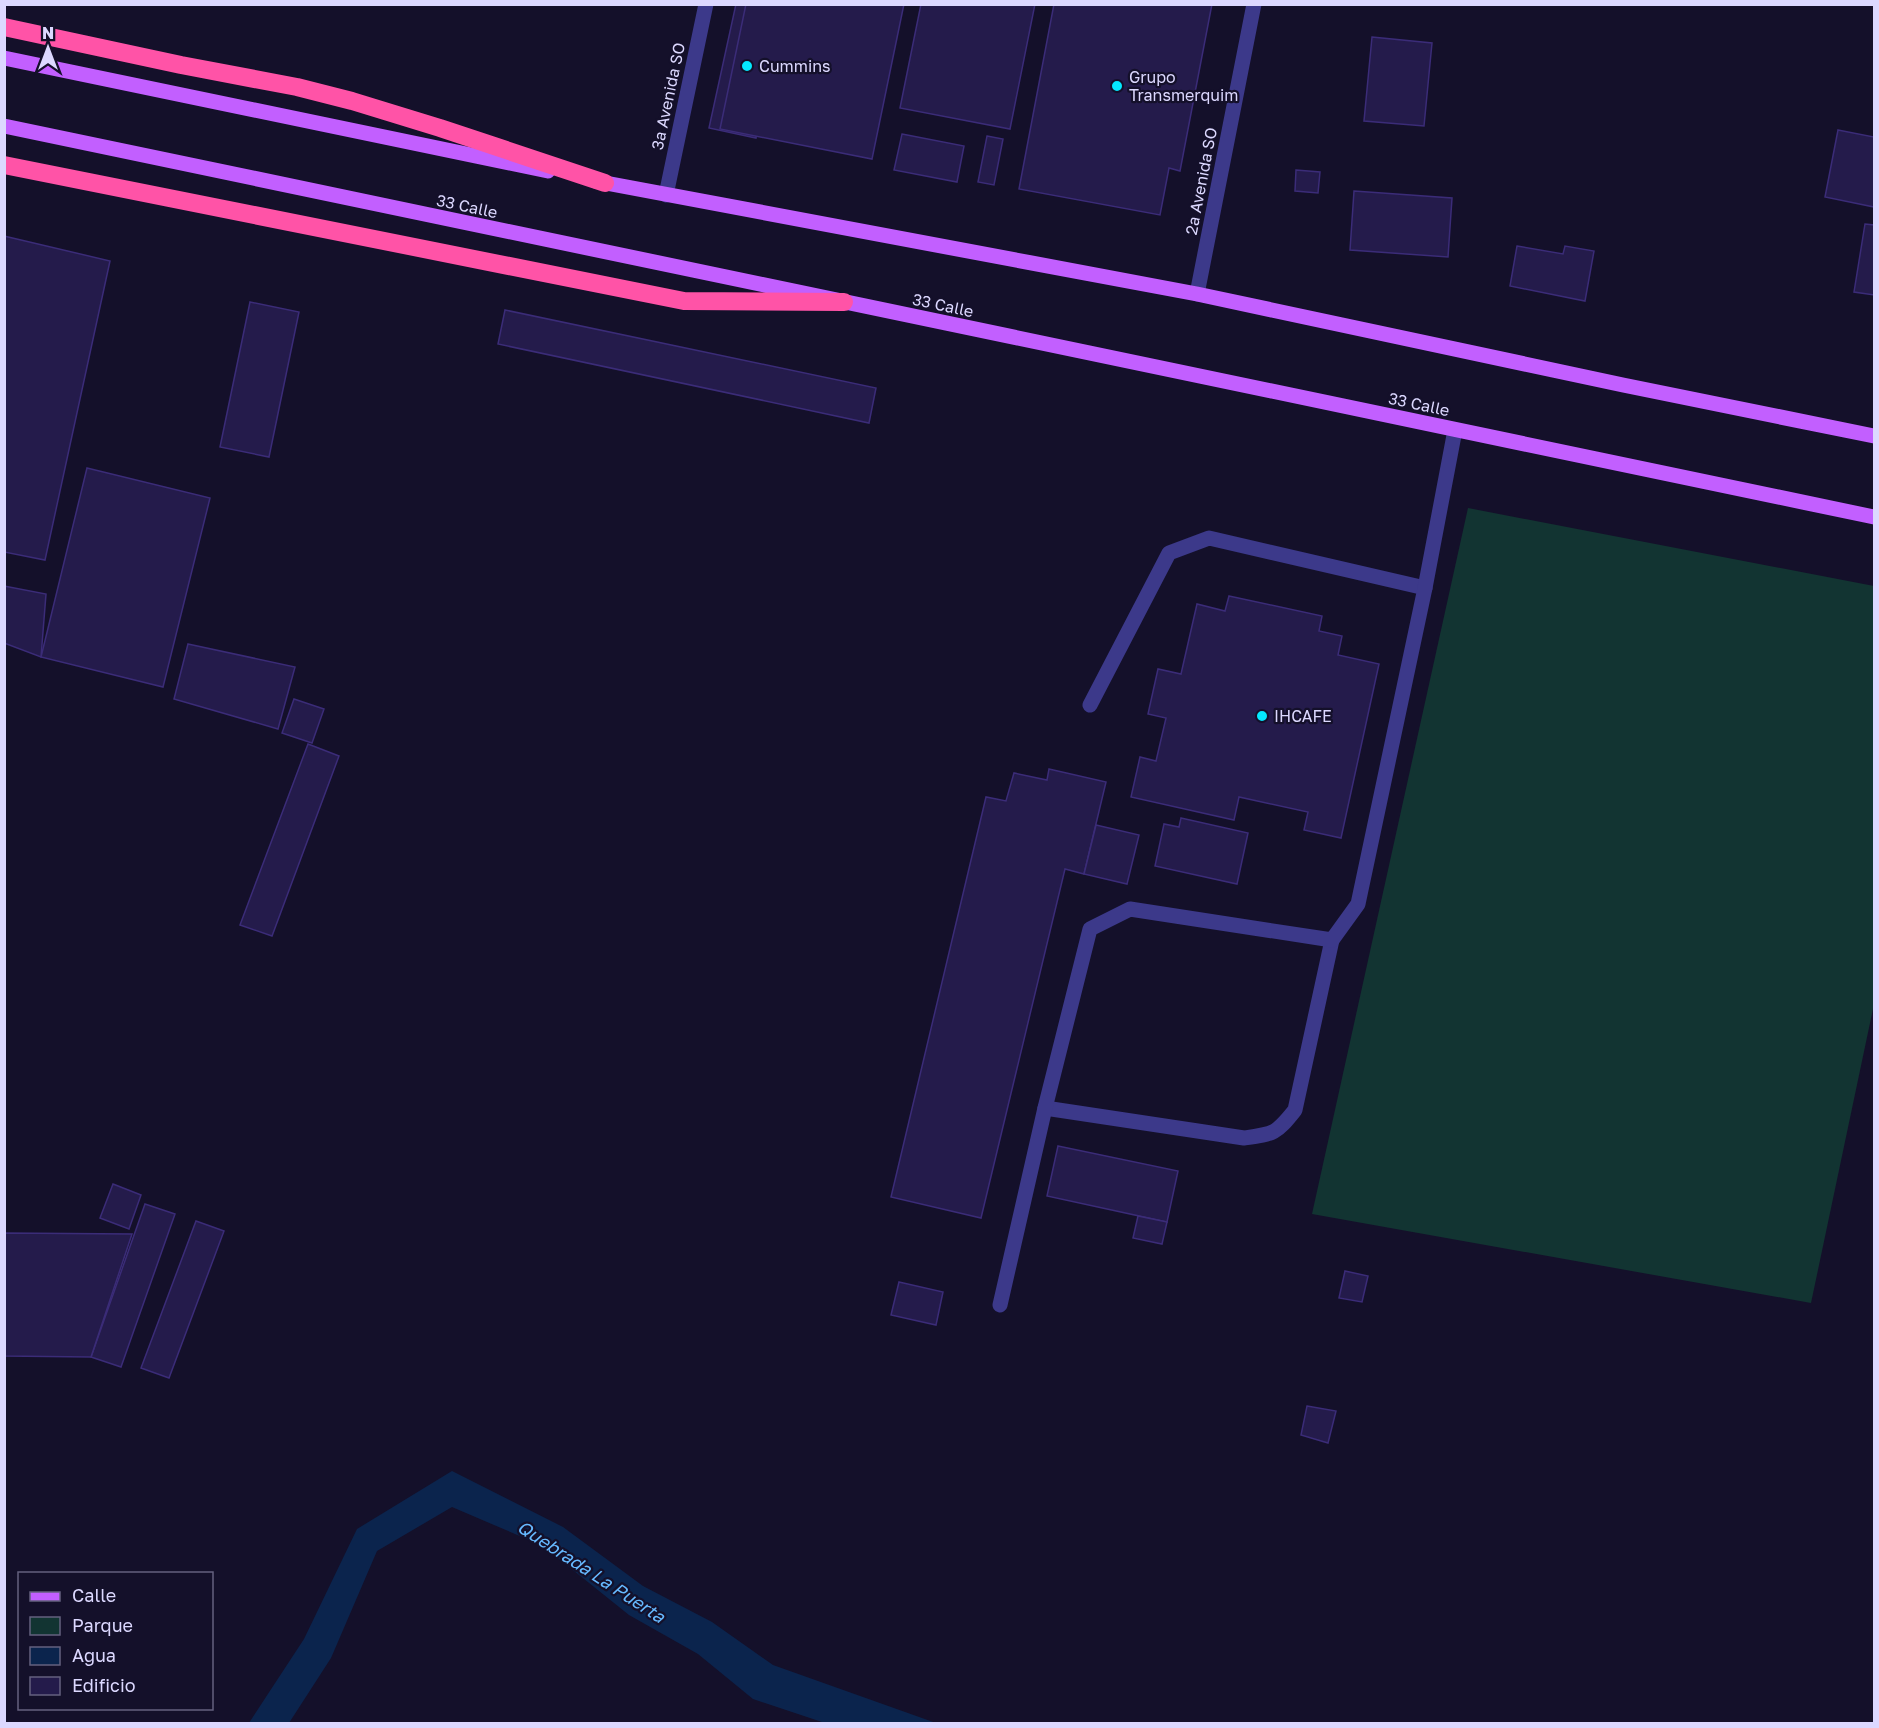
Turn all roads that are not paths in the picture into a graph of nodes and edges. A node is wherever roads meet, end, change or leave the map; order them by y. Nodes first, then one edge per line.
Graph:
1 (706, 4) edge
2 (1254, 4) edge
3 (4, 27) edge
4 (4, 58) edge
5 (4, 126) edge
6 (4, 165) edge
7 (605, 183) junction
8 (666, 195) junction
9 (1197, 294) junction
10 (844, 302) junction
11 (1455, 430) junction
12 (1875, 436) edge
13 (1875, 518) edge
14 (1425, 588) junction
15 (1090, 705) dead end
16 (1332, 940) junction
17 (1046, 1108) junction
18 (1000, 1305) dead end

1 - 8 street, 3a Avenida SO
2 - 9 street, 2a Avenida SO
3 - 7 highway
4 - 7 main road
5 - 10 main road, 33 Calle
6 - 10 highway
7 - 8 main road
8 - 9 main road
9 - 12 main road
10 - 11 main road, 33 Calle
11 - 13 main road, 33 Calle
11 - 14 street
14 - 15 street
14 - 16 street
16 - 17 street
16 - 17 street
17 - 18 street

